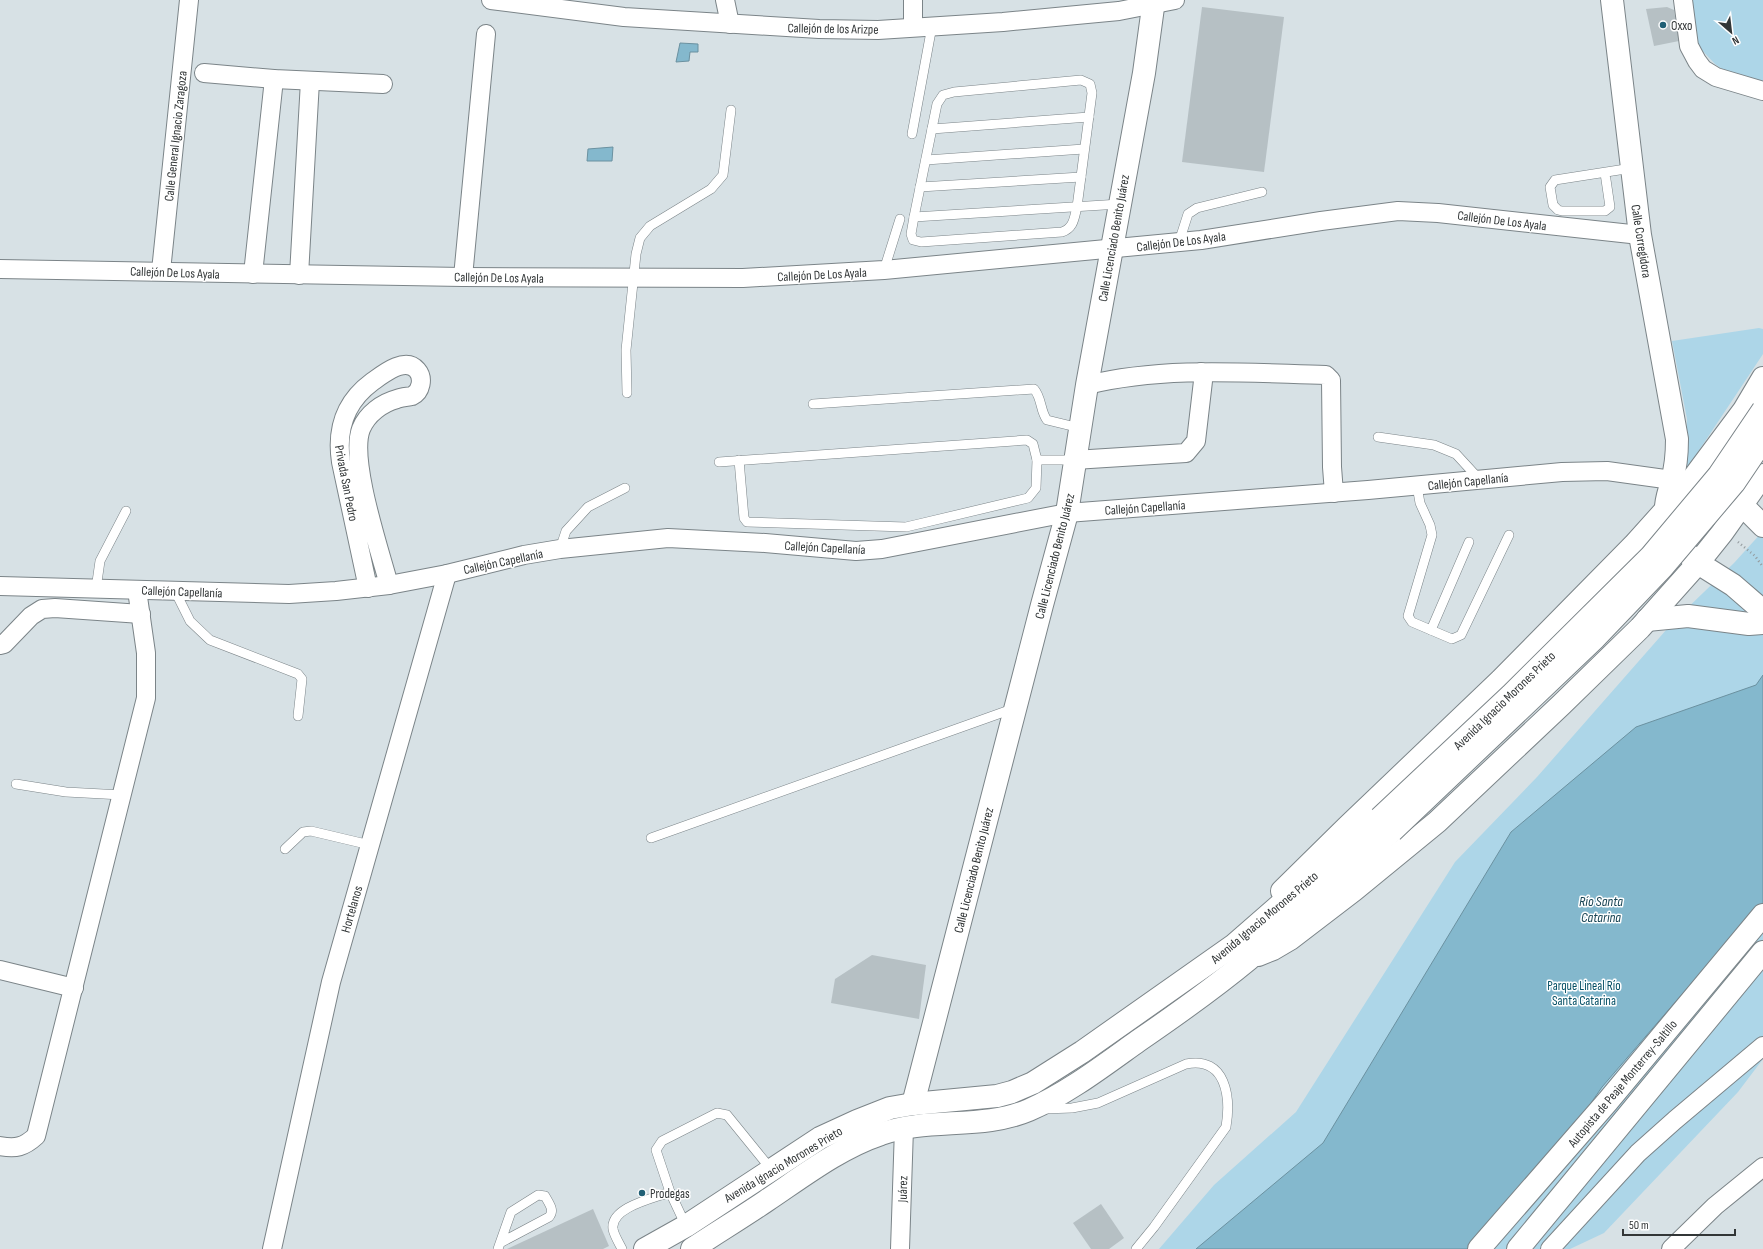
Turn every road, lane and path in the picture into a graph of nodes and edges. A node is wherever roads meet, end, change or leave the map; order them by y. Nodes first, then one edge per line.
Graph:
1 (189, 0) edge
2 (491, 0) edge
3 (725, 0) edge
4 (912, 0) edge
5 (1612, 0) edge
6 (1683, 0) edge
7 (1162, 2) edge
8 (730, 24) junction
9 (913, 26) junction
10 (932, 26) junction
11 (486, 34) dead end
12 (204, 73) dead end
13 (274, 79) junction
14 (310, 81) junction
15 (383, 84) dead end
16 (1763, 91) edge
17 (731, 110) dead end
18 (1089, 117) junction
19 (932, 129) junction
20 (912, 134) dead end
21 (1084, 149) junction
22 (926, 160) junction
23 (1632, 168) junction
24 (1605, 172) junction
25 (1080, 177) junction
26 (920, 187) junction
27 (1262, 192) dead end
28 (1120, 204) junction
29 (1077, 207) junction
30 (914, 217) junction
31 (900, 219) dead end
32 (1640, 235) junction
33 (1178, 242) junction
34 (1111, 249) junction
35 (0, 269) edge
36 (884, 270) junction
37 (161, 272) junction
38 (253, 274) junction
39 (298, 275) junction
40 (463, 277) junction
41 (633, 279) junction
42 (1201, 372) junction
43 (1763, 378) edge
44 (1087, 385) junction
45 (627, 393) dead end
46 (813, 404) dead end
47 (1753, 410) edge
48 (1080, 428) junction
49 (1763, 435) edge
50 (1378, 437) dead end
51 (1763, 440) edge
52 (740, 460) junction
53 (1037, 460) junction
54 (1074, 460) junction
55 (720, 462) dead end
56 (1763, 475) edge
57 (1479, 479) junction
58 (1680, 483) junction
59 (1417, 486) junction
60 (625, 488) dead end
61 (1334, 493) junction
62 (1741, 506) junction
63 (126, 511) dead end
64 (1666, 511) junction
65 (1067, 513) junction
66 (1763, 526) edge
67 (365, 531) junction
68 (1722, 533) junction
69 (1508, 535) dead end
70 (1469, 542) dead end
71 (560, 549) junction
72 (1698, 563) junction
73 (1763, 567) edge
74 (447, 574) junction
75 (389, 585) junction
76 (0, 586) edge
77 (368, 588) junction
78 (96, 589) junction
79 (137, 590) junction
80 (175, 591) junction
81 (1584, 596) junction
82 (1763, 611) edge
83 (141, 614) junction
84 (1763, 623) edge
85 (1644, 624) junction
86 (1431, 630) junction
87 (0, 645) edge
88 (1015, 708) junction
89 (298, 716) dead end
90 (16, 784) dead end
91 (122, 795) junction
92 (1386, 824) junction
93 (651, 838) dead end
94 (370, 845) junction
95 (285, 849) dead end
96 (1763, 915) edge
97 (1241, 952) junction
98 (1763, 952) edge
99 (0, 970) edge
100 (74, 988) junction
101 (1763, 1046) edge
102 (913, 1104) junction
103 (1029, 1110) junction
104 (904, 1128) junction
105 (0, 1146) edge
106 (766, 1163) dead end
107 (1763, 1167) edge
108 (670, 1192) junction
109 (686, 1226) junction
110 (499, 1246) edge
111 (272, 1249) edge
112 (622, 1249) edge
113 (645, 1249) edge
114 (692, 1249) edge
115 (900, 1249) edge
116 (1136, 1249) edge
117 (1479, 1249) edge
118 (1518, 1249) edge
119 (1550, 1249) edge
120 (1671, 1249) edge

1 - 37 street, Calle General Ignacio Zaragoza
2 - 8 street, Callejón de los Arizpe
3 - 8 street
4 - 9 street
5 - 23 main road, Calle Corregidora
6 - 16 street
7 - 10 street, Callejón de los Arizpe
7 - 28 main road, Calle Licenciado Benito Juárez
8 - 9 street, Callejón de los Arizpe
9 - 10 street, Callejón de los Arizpe
10 - 20 lane
11 - 40 street
12 - 13 street
13 - 14 street
13 - 38 street
14 - 15 street
14 - 39 street
17 - 41 lane
18 - 19 lane
18 - 19 lane
18 - 21 lane
19 - 22 lane
21 - 22 lane
21 - 25 lane
22 - 26 lane
23 - 24 lane
23 - 32 main road, Calle Corregidora
24 - 24 lane
25 - 26 lane
25 - 29 lane
26 - 30 lane
27 - 33 lane
28 - 29 lane
28 - 34 main road, Calle Licenciado Benito Juárez
29 - 30 lane
29 - 30 lane
31 - 36 lane
32 - 33 street, Callejón De Los Ayala
32 - 58 main road, Calle Corregidora
33 - 34 street, Callejón De Los Ayala
34 - 36 street, Callejón De Los Ayala
34 - 44 main road, Calle Licenciado Benito Juárez
35 - 37 street, Callejón De Los Ayala
36 - 41 street, Callejón De Los Ayala
37 - 38 street, Callejón De Los Ayala
38 - 39 street, Callejón De Los Ayala
39 - 40 street, Callejón De Los Ayala
40 - 41 street, Callejón De Los Ayala
41 - 45 lane
42 - 44 street
42 - 54 street
42 - 61 street
43 - 47 main road
44 - 48 main road, Calle Licenciado Benito Juárez
46 - 48 lane
47 - 49 main road
47 - 58 main road
47 - 92 main road, Avenida Ignacio Morones Prieto, bridge
48 - 54 main road, Calle Licenciado Benito Juárez
50 - 57 lane
51 - 92 main road, Avenida Ignacio Morones Prieto, bridge
52 - 53 lane
52 - 53 lane
52 - 55 lane
53 - 54 lane
54 - 65 main road, Calle Licenciado Benito Juárez
56 - 62 main road, Avenida Ignacio Morones Prieto
57 - 58 street, Callejón Capellanía
57 - 59 street, Callejón Capellanía
58 - 62 main road
58 - 64 main road
59 - 61 street, Callejón Capellanía
59 - 86 lane
60 - 71 lane
61 - 65 street, Callejón Capellanía
62 - 66 main road
62 - 68 main road, Avenida Ignacio Morones Prieto
63 - 78 lane
64 - 72 main road
64 - 81 main road
65 - 71 street, Callejón Capellanía
65 - 88 main road, Calle Licenciado Benito Juárez
67 - 67 street, Privada San Pedro
67 - 75 street, Privada San Pedro
67 - 77 street, Privada San Pedro
68 - 72 main road, Avenida Ignacio Morones Prieto
68 - 73 path
69 - 86 lane
70 - 86 lane
71 - 74 street, Callejón Capellanía
72 - 82 main road
72 - 85 main road, Avenida Ignacio Morones Prieto
74 - 75 street, Callejón Capellanía
74 - 94 street, Hortelanos
75 - 77 street, Callejón Capellanía
76 - 78 street, Callejón Capellanía
77 - 80 street, Callejón Capellanía
78 - 79 street, Callejón Capellanía
79 - 80 street, Callejón Capellanía
79 - 83 street
80 - 89 lane
81 - 85 main road
81 - 97 main road
83 - 87 street
83 - 91 street
84 - 85 main road
85 - 97 main road, Avenida Ignacio Morones Prieto
88 - 93 lane
88 - 102 main road, Calle Licenciado Benito Juárez
90 - 91 lane
91 - 100 street
92 - 97 main road, Avenida Ignacio Morones Prieto
94 - 95 lane
94 - 111 street, Hortelanos
96 - 117 main road, Autopista de Peaje Monterrey-Saltillo
97 - 102 main road, Avenida Ignacio Morones Prieto
97 - 103 main road, Avenida Ignacio Morones Prieto
98 - 118 main road, Autopista de Peaje Monterrey-Saltillo
99 - 100 street
100 - 105 street
101 - 119 street
102 - 109 main road, Avenida Ignacio Morones Prieto
103 - 104 main road, Avenida Ignacio Morones Prieto
103 - 116 lane
104 - 114 main road, Avenida Ignacio Morones Prieto
104 - 115 street, Juárez
106 - 108 lane
107 - 120 street
108 - 109 lane
108 - 112 lane
109 - 113 main road, Avenida Ignacio Morones Prieto
110 - 110 lane

